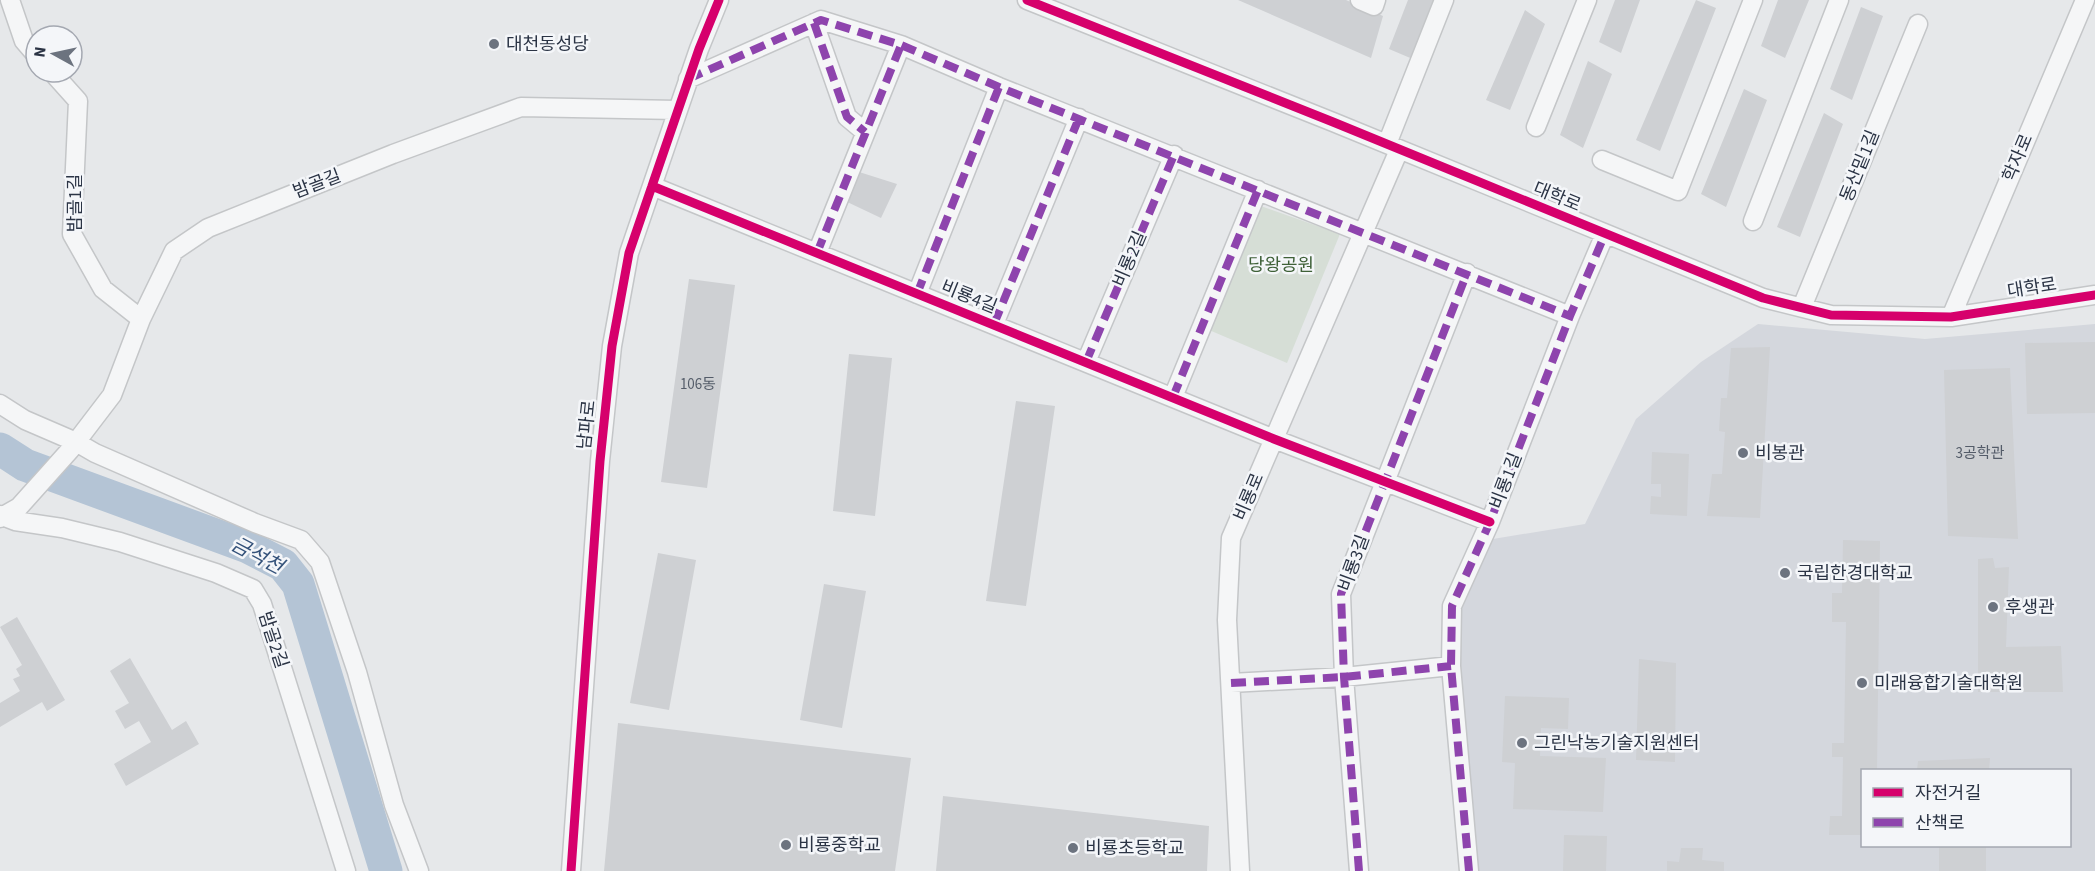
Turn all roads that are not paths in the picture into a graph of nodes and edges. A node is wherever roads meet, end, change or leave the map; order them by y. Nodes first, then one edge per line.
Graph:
1 (10, 0) edge
2 (719, 0) edge
3 (1027, 0) edge
4 (1360, 0) edge
5 (1376, 0) edge
6 (1444, 0) edge
7 (1587, 0) edge
8 (1753, 0) edge
9 (1839, 0) edge
10 (2085, 0) edge
11 (814, 23) junction
12 (1918, 24) dead end
13 (24, 41) edge
14 (901, 45) junction
15 (688, 79) junction
16 (63, 84) edge
17 (999, 87) junction
18 (678, 110) junction
19 (1079, 118) junction
20 (1536, 127) dead end
21 (865, 132) junction
22 (1393, 147) junction
23 (1173, 155) junction
24 (1602, 160) dead end
25 (652, 186) junction
26 (1258, 190) junction
27 (1753, 220) dead end
28 (1362, 233) junction
29 (1605, 234) junction
30 (817, 253) junction
31 (1467, 273) junction
32 (917, 294) junction
33 (2095, 295) edge
34 (1802, 308) junction
35 (1570, 316) junction
36 (1951, 317) junction
37 (141, 319) junction
38 (994, 324) junction
39 (1086, 362) junction
40 (1173, 397) junction
41 (0, 404) edge
42 (1274, 439) junction
43 (73, 446) junction
44 (1386, 482) junction
45 (6, 514) edge
46 (1490, 522) junction
47 (1451, 666) junction
48 (1344, 676) junction
49 (1231, 683) junction
50 (346, 871) edge
51 (419, 871) edge
52 (571, 871) edge
53 (1240, 871) edge
54 (1359, 871) edge
55 (1469, 871) edge

1 - 13 street
2 - 15 street, 남파로
3 - 22 street, 대학로
4 - 5 street
6 - 22 street, 비룡로
7 - 20 street
8 - 24 street
9 - 27 street
10 - 36 street, 학자로
11 - 14 street
11 - 15 street
11 - 21 street
12 - 34 street, 동산밑1길
14 - 17 street
14 - 21 street
15 - 18 street, 남파로
16 - 37 street, 밤골1길
17 - 19 street
17 - 32 street
18 - 25 street, 남파로
18 - 37 street, 밤골길
19 - 23 street
19 - 38 street
21 - 30 street
22 - 28 street, 비룡로
22 - 29 street, 대학로
23 - 26 street
23 - 39 street, 비룡2길
25 - 30 street, 비룡4길
25 - 52 street, 남파로
26 - 28 street
26 - 40 street
28 - 31 street
28 - 42 street, 비룡로
29 - 34 street, 대학로
29 - 35 street, 비룡1길
30 - 32 street, 비룡4길
31 - 35 street
31 - 44 street, 비룡3길
32 - 38 street, 비룡4길
33 - 36 street, 대학로
34 - 36 street, 대학로
35 - 46 street, 비룡1길
37 - 43 street, 밤골길
38 - 39 street, 비룡4길
39 - 40 street, 비룡4길
40 - 42 street, 비룡4길
41 - 43 street
42 - 44 street, 비룡4길
42 - 49 street, 비룡로
43 - 45 street, 밤골길
43 - 51 street
44 - 46 street, 비룡4길
44 - 48 street, 비룡3길
45 - 50 street, 밤골2길
46 - 47 street, 비룡1길
47 - 48 street
47 - 55 street, 비룡1길
48 - 49 street
48 - 54 street, 비룡3길
49 - 53 street, 비룡로

